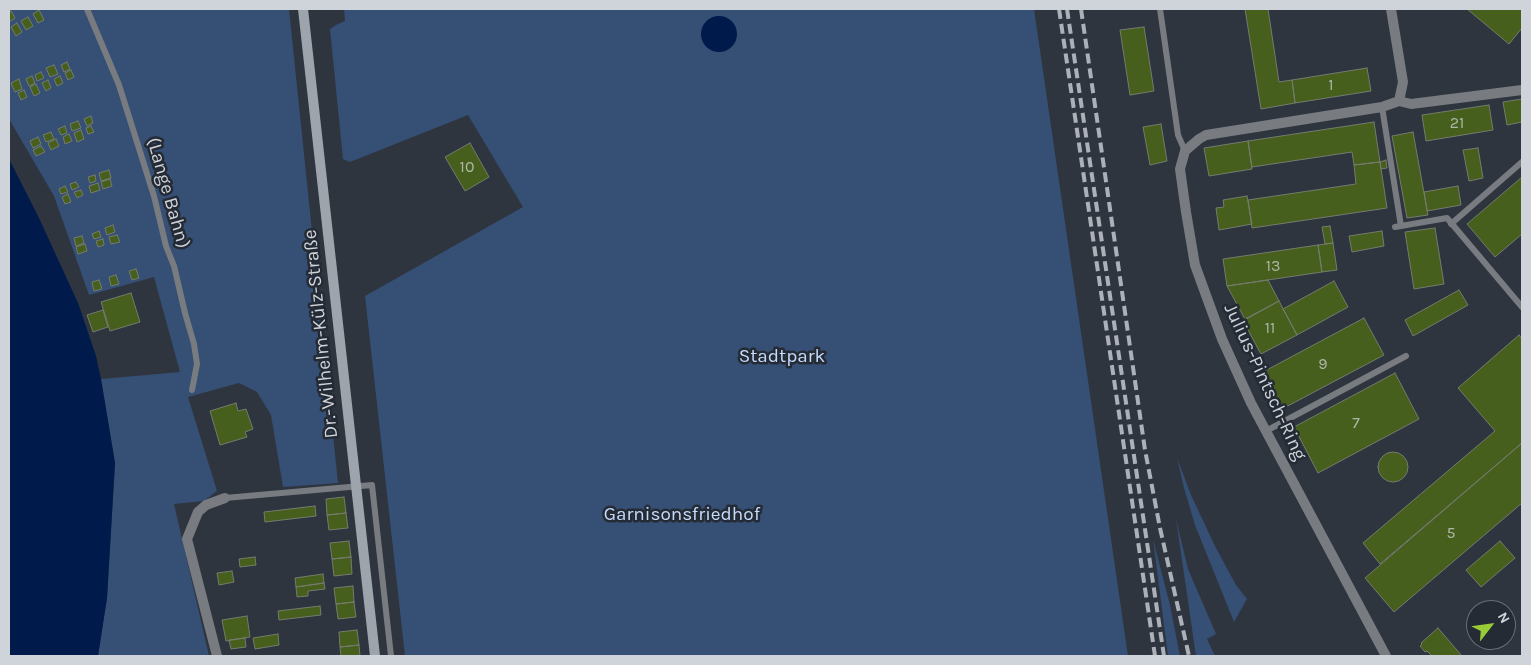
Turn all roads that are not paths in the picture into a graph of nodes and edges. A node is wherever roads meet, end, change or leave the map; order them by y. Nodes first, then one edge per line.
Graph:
1 (87, 9) edge
2 (303, 9) edge
3 (1160, 9) edge
4 (1392, 9) edge
5 (1522, 90) edge
6 (1399, 100) junction
7 (1382, 108) junction
8 (1185, 151) junction
9 (1522, 162) edge
10 (1451, 224) junction
11 (1522, 307) edge
12 (1406, 356) dead end
13 (192, 390) dead end
14 (1266, 431) junction
15 (356, 488) junction
16 (226, 498) joint
17 (217, 656) edge
18 (375, 656) edge
19 (391, 656) edge
20 (1386, 656) edge

1 - 13 lane, (Lange Bahn)
2 - 15 main road, Dr.-Wilhelm-Külz-Straße
3 - 8 lane
4 - 6 street
5 - 6 street
6 - 7 street
7 - 8 street
7 - 10 lane
8 - 14 street, Julius-Pintsch-Ring
9 - 10 lane
10 - 11 lane
12 - 14 lane
14 - 20 street, Julius-Pintsch-Ring
15 - 16 lane
15 - 18 main road, Dr.-Wilhelm-Külz-Straße
15 - 19 lane
16 - 17 street

